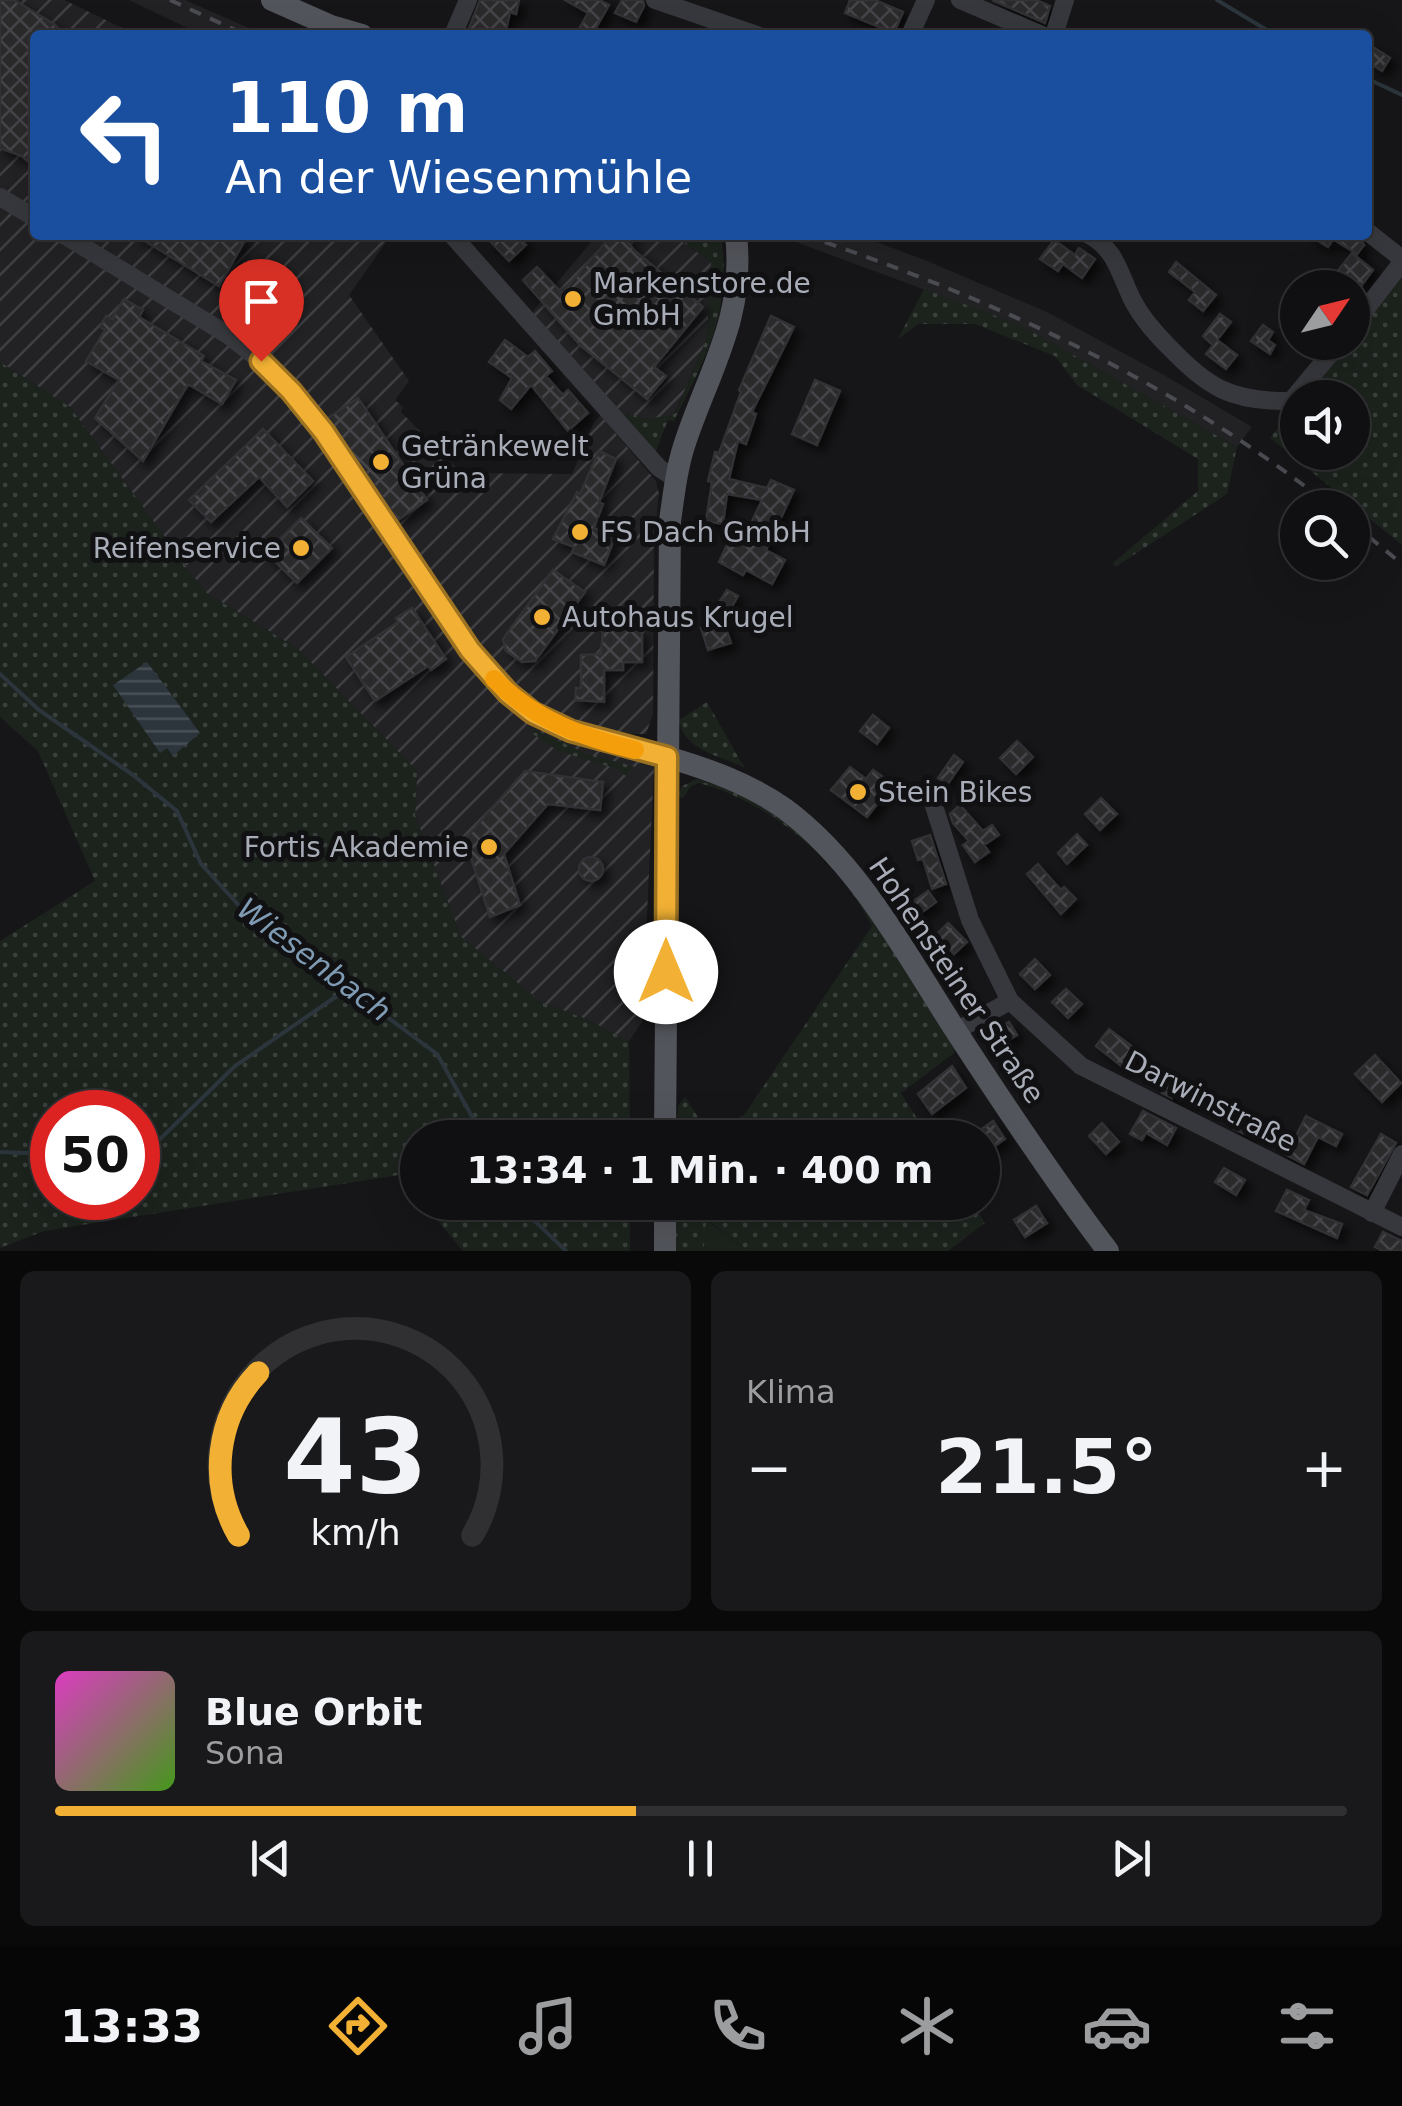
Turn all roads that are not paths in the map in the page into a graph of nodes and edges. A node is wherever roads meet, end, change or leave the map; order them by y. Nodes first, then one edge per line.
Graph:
1 (272, 0) edge
2 (468, 0) edge
3 (656, 0) edge
4 (926, 0) edge
5 (960, 0) edge
6 (1065, 0) edge
7 (345, 30) edge
8 (455, 30) edge
9 (743, 30) edge
10 (912, 30) edge
11 (1030, 30) edge
12 (1056, 30) edge
13 (0, 197) edge
14 (30, 215) edge
15 (1372, 235) edge
16 (72, 240) edge
17 (456, 240) edge
18 (736, 240) edge
19 (1096, 240) edge
20 (1402, 260) edge
21 (1370, 303) edge
22 (1325, 360) edge
23 (676, 479) junction
24 (667, 757) junction
25 (928, 790) dead end
26 (1010, 1001) junction
27 (956, 1031) junction
28 (666, 1120) edge
29 (1402, 1154) edge
30 (1372, 1213) junction
31 (666, 1220) edge
32 (1402, 1227) edge
33 (666, 1251) edge
34 (1108, 1251) edge

1 - 7 main road
2 - 8 street
3 - 9 street
4 - 10 street
5 - 11 street
6 - 12 street
13 - 14 street
15 - 20 street
16 - 24 street
17 - 23 street
18 - 23 main road
19 - 22 street
20 - 21 street
23 - 24 main road
24 - 27 main road, Hohensteiner Straße
24 - 28 main road
25 - 26 street, Darwinstraße
26 - 27 street
26 - 30 street, Darwinstraße
27 - 34 main road, Hohensteiner Straße
29 - 30 street
30 - 32 street, Darwinstraße
31 - 33 main road

